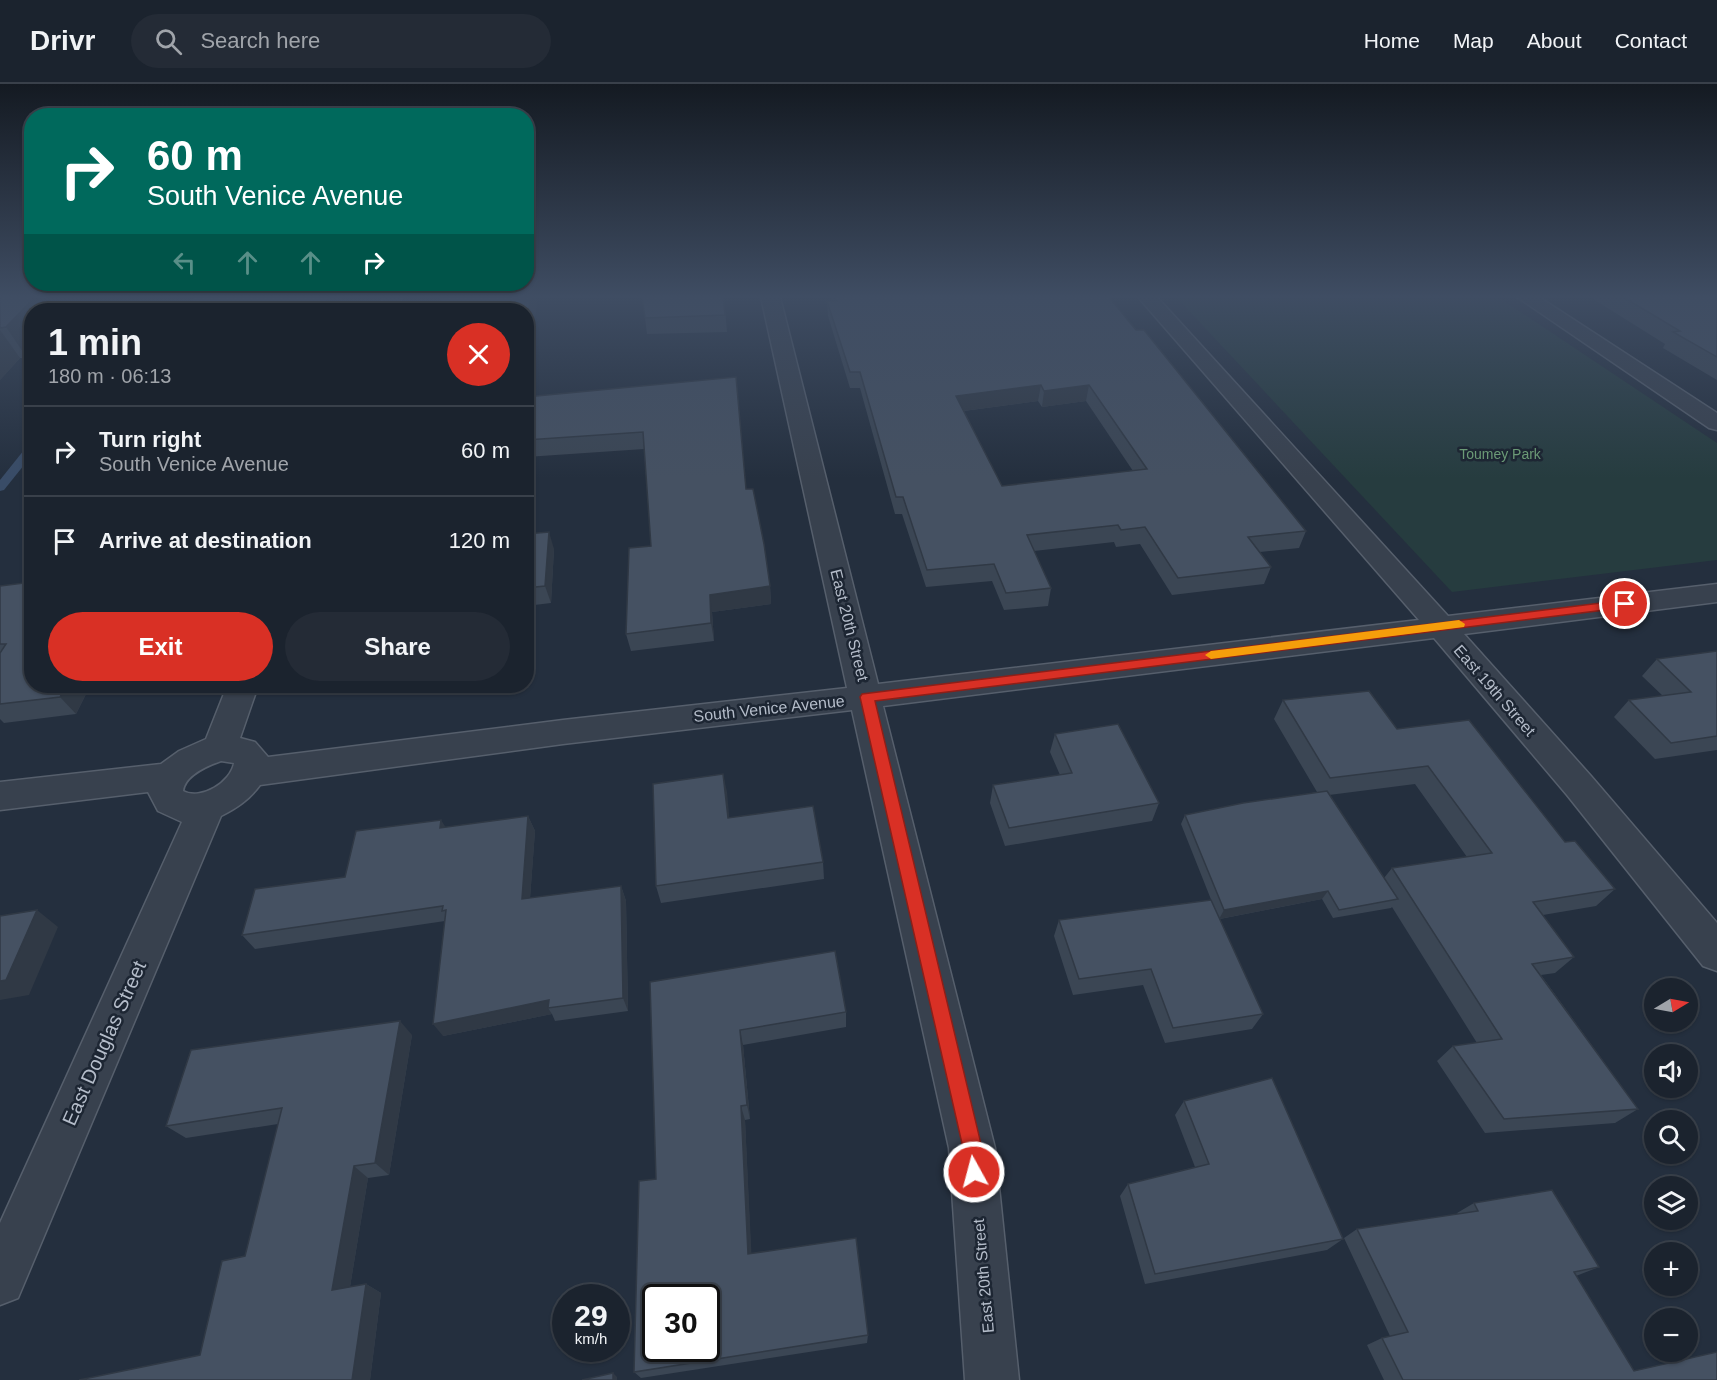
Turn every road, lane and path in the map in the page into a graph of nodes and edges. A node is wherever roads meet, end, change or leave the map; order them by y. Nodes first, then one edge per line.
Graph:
1 (785, 357) edge
2 (1201, 357) edge
3 (1618, 357) edge
4 (1717, 423) edge
5 (1717, 593) edge
6 (1440, 627) junction
7 (240, 693) edge
8 (867, 697) junction
9 (220, 748) junction
10 (250, 773) junction
11 (172, 776) junction
12 (0, 796) edge
13 (207, 806) junction
14 (1717, 953) edge
15 (0, 1280) edge
16 (992, 1380) edge

1 - 8 street, East 20th Street
2 - 6 street, East 19th Street
3 - 4 street
5 - 6 street, South Venice Avenue
6 - 8 street, South Venice Avenue
6 - 14 street, East 19th Street
7 - 9 street
8 - 10 street, South Venice Avenue
8 - 16 street, East 20th Street
9 - 10 street
9 - 11 street
10 - 13 street
11 - 12 street
11 - 13 street
13 - 15 street, East Douglas Street

